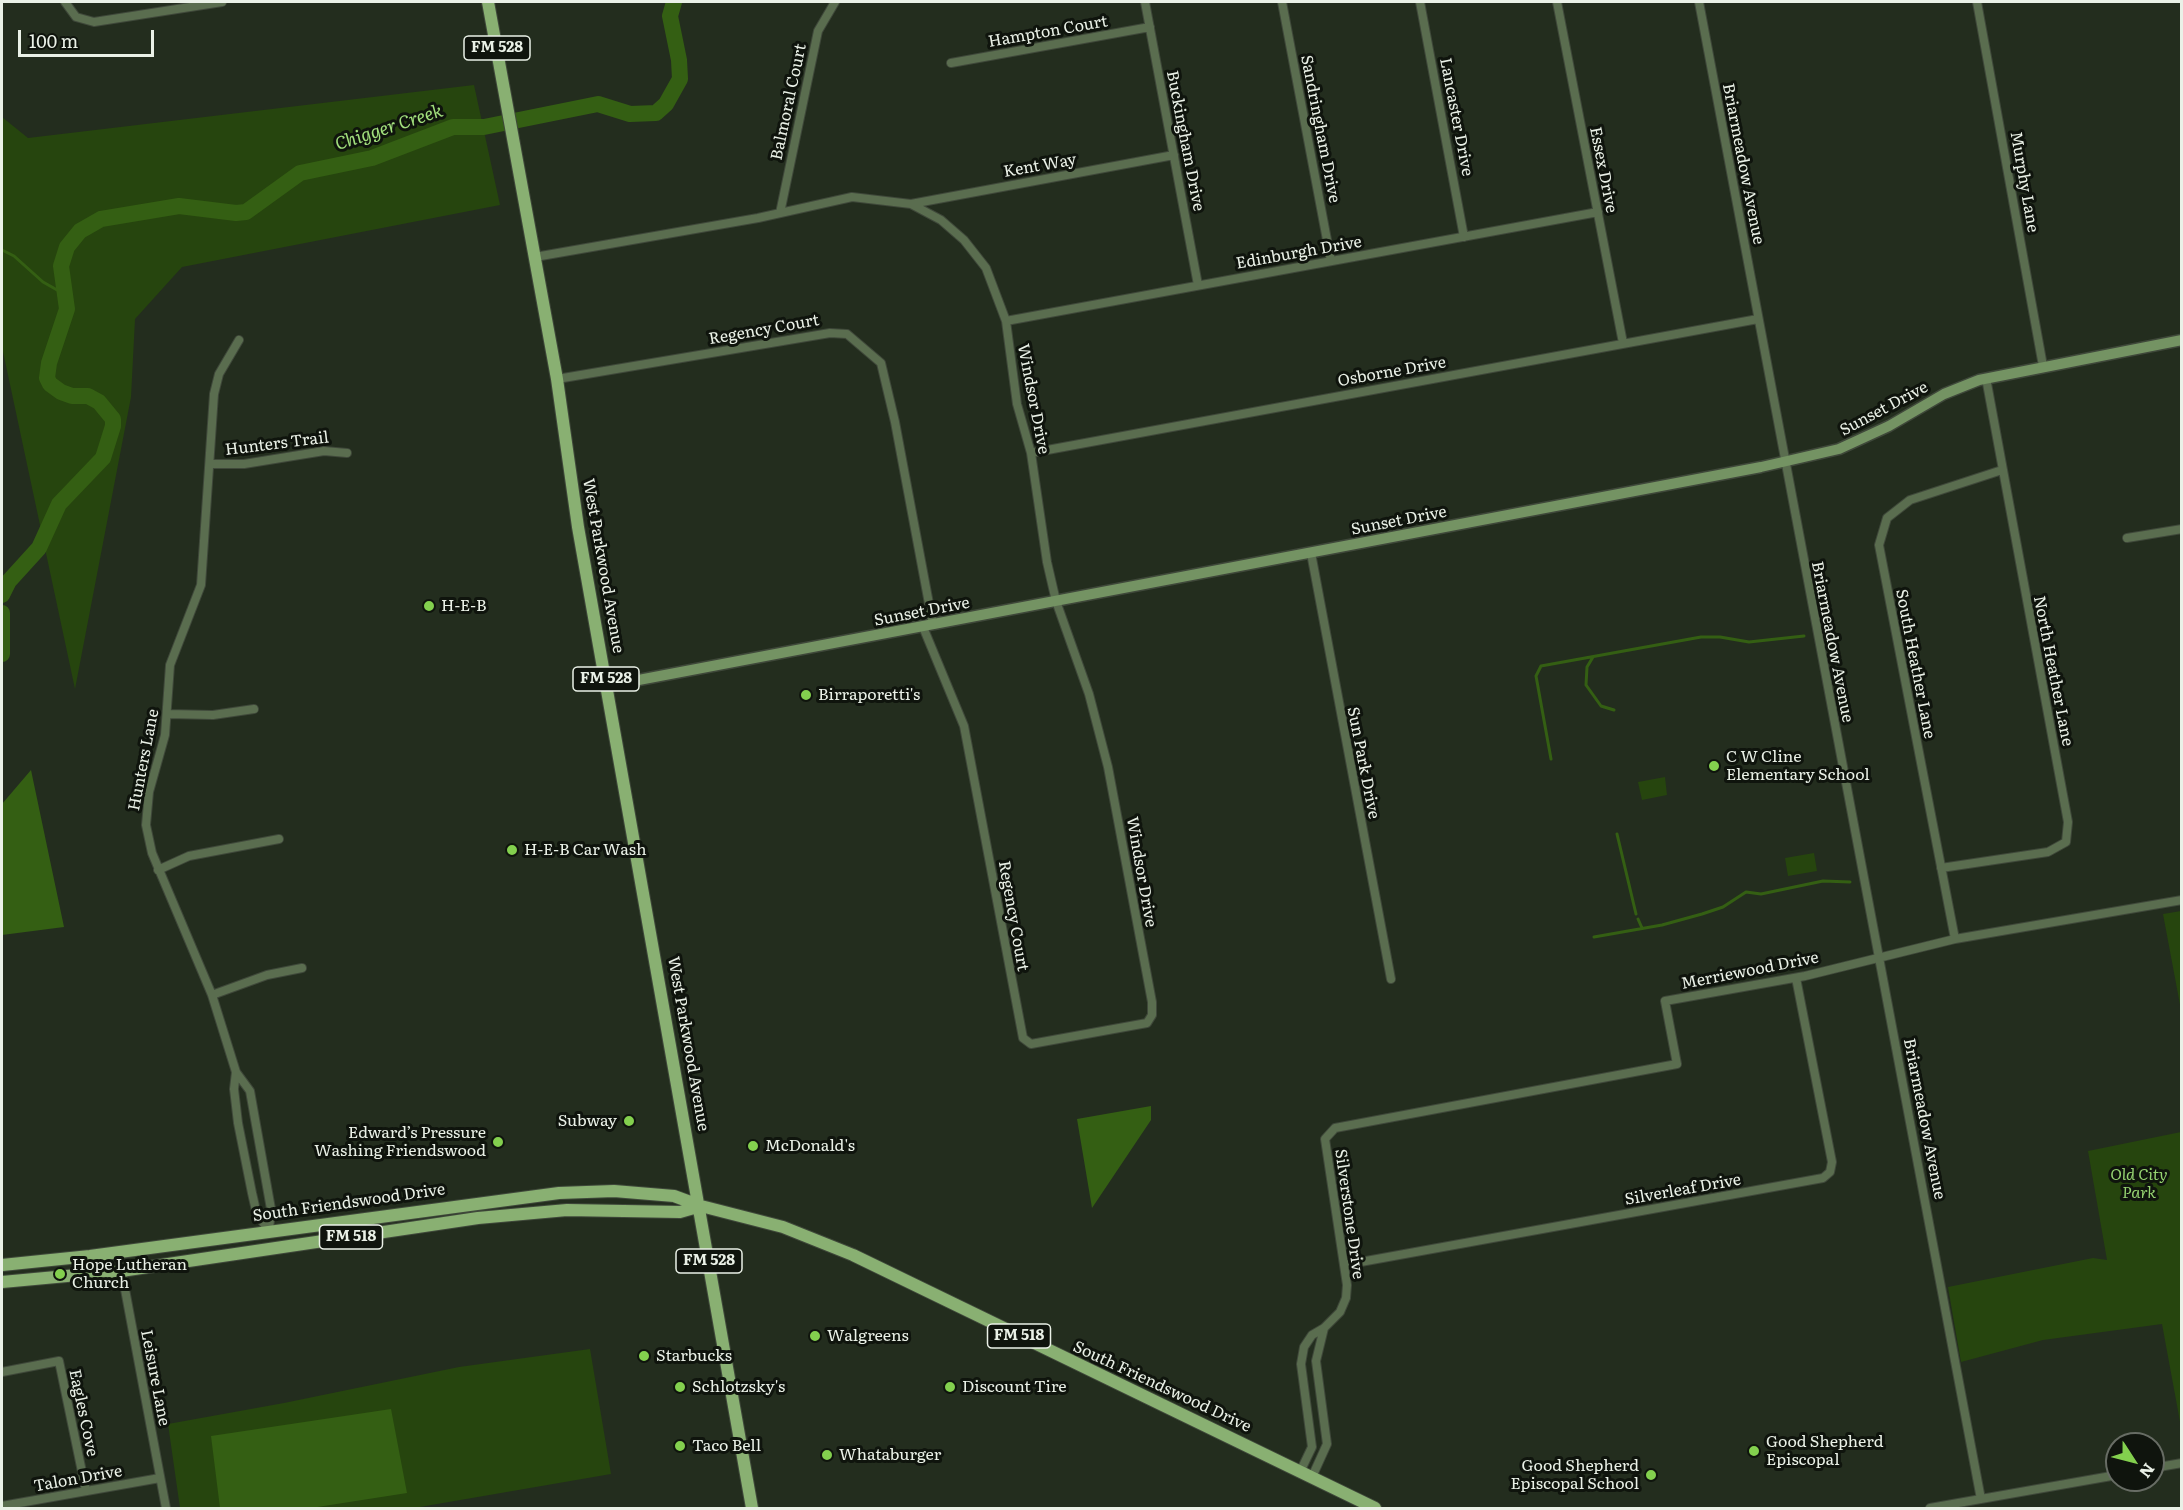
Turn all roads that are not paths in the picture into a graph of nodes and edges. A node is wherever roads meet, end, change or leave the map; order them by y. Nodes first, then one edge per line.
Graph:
1 (64, 2) edge
2 (222, 2) edge
3 (488, 2) edge
4 (835, 2) edge
5 (1145, 2) edge
6 (1282, 2) edge
7 (1420, 2) edge
8 (1557, 2) edge
9 (1700, 2) edge
10 (1977, 2) edge
11 (1150, 27) junction
12 (951, 63) dead end
13 (1174, 156) junction
14 (911, 204) junction
15 (1598, 212) junction
16 (780, 213) junction
17 (1464, 237) junction
18 (535, 257) junction
19 (1331, 261) junction
20 (1198, 285) junction
21 (1758, 318) junction
22 (1006, 321) junction
23 (239, 340) dead end
24 (2181, 340) edge
25 (1623, 343) junction
26 (2043, 366) junction
27 (1986, 378) junction
28 (557, 379) junction
29 (347, 453) dead end
30 (1030, 453) junction
31 (1785, 462) junction
32 (210, 464) junction
33 (2002, 470) junction
34 (2181, 529) edge
35 (2127, 538) dead end
36 (1311, 553) junction
37 (1056, 601) junction
38 (928, 626) junction
39 (607, 686) junction
40 (254, 709) dead end
41 (168, 714) junction
42 (279, 839) dead end
43 (1941, 868) junction
44 (158, 870) junction
45 (2181, 900) edge
46 (1955, 939) junction
47 (1879, 957) junction
48 (302, 968) dead end
49 (1146, 971) joint
50 (1796, 978) junction
51 (1391, 979) dead end
52 (212, 995) junction
53 (236, 1072) junction
54 (1328, 1133) joint
55 (700, 1206) junction
56 (269, 1230) junction
57 (118, 1252) junction
58 (2, 1265) edge
59 (1344, 1265) junction
60 (121, 1271) junction
61 (2, 1282) edge
62 (1324, 1328) junction
63 (2, 1372) edge
64 (1323, 1406) junction
65 (1309, 1408) junction
66 (2181, 1463) edge
67 (2165, 1466) edge
68 (1300, 1472) junction
69 (1312, 1477) junction
70 (2105, 1477) edge
71 (160, 1478) junction
72 (86, 1491) junction
73 (1981, 1499) junction
74 (2, 1506) edge
75 (166, 1509) edge
76 (752, 1509) edge
77 (1375, 1509) edge
78 (1930, 1509) edge

1 - 2 street
3 - 18 main road, West Parkwood Avenue / FM 528
4 - 16 street, Balmoral Court
5 - 11 street, Buckingham Drive
6 - 19 street, Sandringham Drive
7 - 17 street, Lancaster Drive
8 - 15 street, Essex Drive
9 - 21 street, Briarmeadow Avenue
10 - 26 street, Murphy Lane
11 - 12 street, Hampton Court
11 - 13 street, Buckingham Drive
13 - 14 street, Kent Way
13 - 20 street, Buckingham Drive
14 - 16 street, Windsor Drive
14 - 22 street, Windsor Drive
15 - 17 street, Edinburgh Drive
15 - 25 street, Essex Drive
16 - 18 street, Windsor Drive
17 - 19 street, Edinburgh Drive
18 - 28 main road, West Parkwood Avenue / FM 528
19 - 20 street, Edinburgh Drive
20 - 22 street, Edinburgh Drive
21 - 25 street, Osborne Drive
21 - 31 street, Briarmeadow Avenue
22 - 30 street, Windsor Drive
23 - 32 street, Hunters Lane
24 - 26 street, Sunset Drive
25 - 30 street, Osborne Drive
26 - 27 street, Sunset Drive
27 - 31 street, Sunset Drive
27 - 33 street, North Heather Lane
28 - 38 street, Regency Court
28 - 39 main road, West Parkwood Avenue / FM 528
29 - 32 street, Hunters Trail
30 - 37 street, Windsor Drive
31 - 36 street, Sunset Drive
31 - 47 street, Briarmeadow Avenue
32 - 41 street, Hunters Lane
33 - 43 street, South Heather Lane
33 - 43 street, North Heather Lane
34 - 35 street
36 - 37 street, Sunset Drive
36 - 51 street, Sun Park Drive
37 - 38 street, Sunset Drive
37 - 49 street, Windsor Drive
38 - 39 street, Sunset Drive
38 - 49 street, Regency Court
39 - 55 main road, West Parkwood Avenue / FM 528
40 - 41 street
41 - 44 street, Hunters Lane
42 - 44 street
43 - 46 street, South Heather Lane
44 - 52 street, Hunters Lane
45 - 46 street, Merriewood Drive
46 - 47 street, Merriewood Drive
47 - 50 street, Merriewood Drive
47 - 73 street, Briarmeadow Avenue
48 - 52 street
50 - 54 street, Merriewood Drive
50 - 59 street, Silverleaf Drive
52 - 53 street, Hunters Lane
53 - 56 street, Hunters Lane
53 - 56 street, Hunters Lane
54 - 59 street, Silverstone Drive
55 - 56 main road, South Friendswood Drive / FM 518
55 - 60 main road, South Friendswood Drive / FM 518
55 - 68 main road, South Friendswood Drive / FM 518
55 - 76 main road, FM 528
56 - 57 main road, South Friendswood Drive / FM 518
57 - 58 main road, South Friendswood Drive / FM 518
57 - 60 street, Leisure Lane
59 - 62 street, Silverstone Drive
60 - 61 main road, South Friendswood Drive / FM 518
60 - 71 street, Leisure Lane
62 - 64 street, Silverstone Drive
62 - 65 street, Silverstone Drive
63 - 72 street, Eagles Cove
64 - 65 street
64 - 69 street, Silverstone Drive
65 - 68 street, Silverstone Drive
66 - 67 street
68 - 69 main road, South Friendswood Drive / FM 518
69 - 77 main road, South Friendswood Drive / FM 518
70 - 73 street
71 - 72 street, Talon Drive
71 - 75 street, Leisure Lane
72 - 74 street, Talon Drive
73 - 78 street

